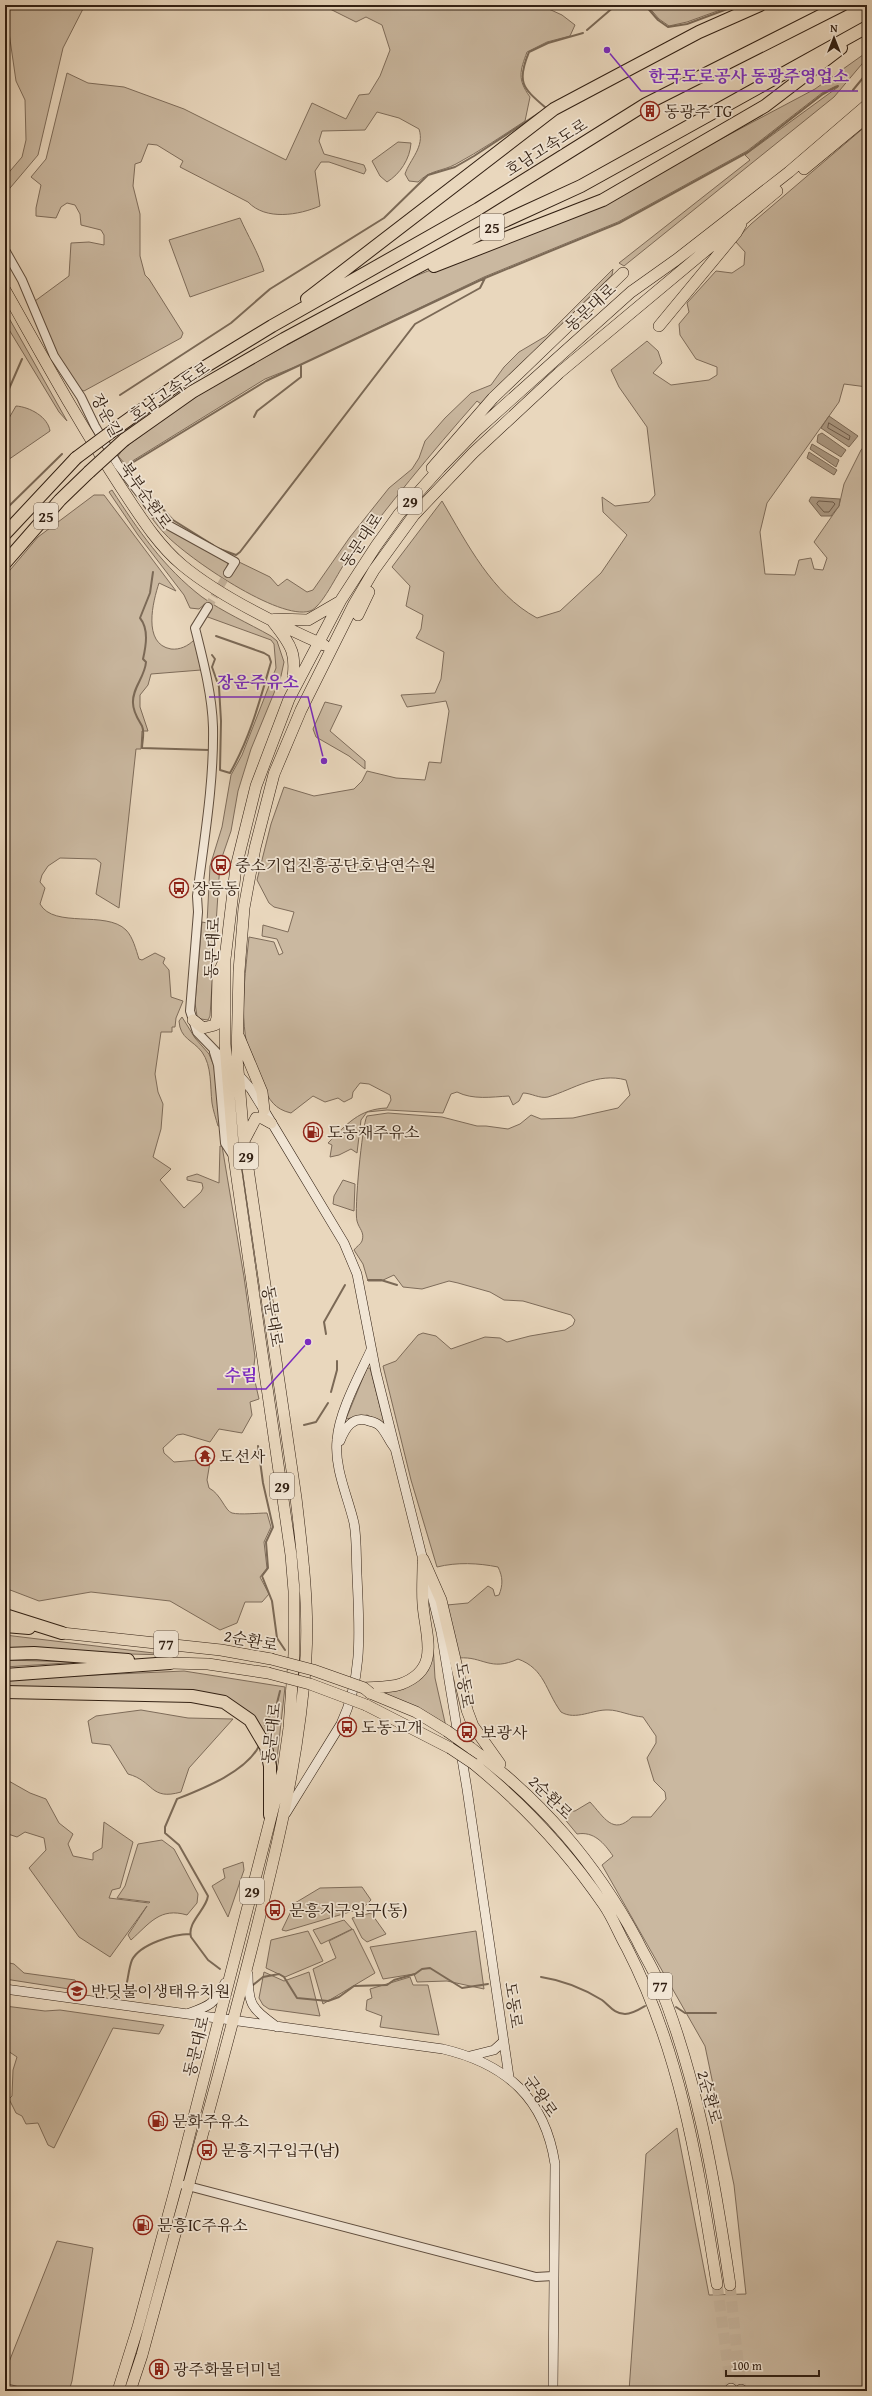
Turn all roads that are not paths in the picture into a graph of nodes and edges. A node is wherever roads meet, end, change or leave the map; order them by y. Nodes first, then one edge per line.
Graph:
1 (760, 5) edge
2 (842, 5) edge
3 (867, 28) edge
4 (867, 105) edge
5 (867, 117) edge
6 (745, 217) junction
7 (5, 250) edge
8 (623, 273) dead end
9 (381, 287) junction
10 (5, 290) edge
11 (272, 326) junction
12 (659, 326) dead end
13 (406, 506) junction
14 (5, 534) edge
15 (384, 557) junction
16 (5, 563) edge
17 (228, 573) tunnel mouth
18 (341, 600) junction
19 (208, 607) tunnel mouth
20 (358, 615) dead end
21 (270, 619) junction
22 (318, 642) junction
23 (331, 648) junction
24 (289, 699) junction
25 (225, 959) junction
26 (193, 1020) junction
27 (237, 1033) junction
28 (212, 1048) junction
29 (226, 1062) junction
30 (238, 1074) junction
31 (264, 1110) junction
32 (271, 1123) junction
33 (244, 1142) junction
34 (234, 1157) junction
35 (371, 1350) junction
36 (336, 1450) junction
37 (397, 1451) junction
38 (423, 1559) junction
39 (5, 1615) edge
40 (5, 1626) edge
41 (62, 1633) junction
42 (5, 1654) edge
43 (170, 1663) junction
44 (5, 1675) edge
45 (369, 1690) junction
46 (5, 1692) edge
47 (514, 1782) junction
48 (276, 1818) junction
49 (248, 1964) junction
50 (233, 1966) junction
51 (5, 1989) edge
52 (186, 2014) junction
53 (220, 2019) junction
54 (233, 2021) junction
55 (278, 2028) junction
56 (504, 2041) junction
57 (469, 2056) junction
58 (509, 2077) junction
59 (183, 2185) junction
60 (159, 2250) junction
61 (553, 2276) junction
62 (162, 2281) junction
63 (716, 2284) tunnel mouth
64 (730, 2285) tunnel mouth
65 (118, 2391) edge
66 (130, 2391) edge
67 (553, 2391) edge

1 - 11 highway, 호남고속도로
2 - 11 highway, 호남고속도로 / 25
3 - 9 highway, 호남고속도로 / 25
3 - 9 highway, 호남고속도로
4 - 13 main road, 동문대로 / 29
5 - 6 main road, 동문대로 / 29
6 - 12 main road
6 - 15 main road, 동문대로 / 29
7 - 17 street, 장운길
8 - 13 main road
9 - 16 highway, 호남고속도로 / 25, bridge
10 - 21 main road, 북부순환로
11 - 14 highway, 호남고속도로 / 25, bridge
13 - 18 main road, 동문대로 / 29
15 - 20 main road
15 - 23 main road, 동문대로 / 29
18 - 21 main road
18 - 22 main road, 동문대로 / 29
19 - 26 street
21 - 22 main road, 북부순환로
21 - 24 main road
22 - 23 main road, 북부순환로
22 - 24 main road, 동문대로 / 29
23 - 27 main road, 동문대로 / 29
24 - 25 main road, 동문대로 / 29
25 - 26 main road
25 - 29 main road, 동문대로 / 29
26 - 28 street
27 - 30 main road, 동문대로 / 29
27 - 31 main road
28 - 29 street
28 - 34 street
29 - 30 main road
29 - 34 main road, 동문대로 / 29
30 - 31 main road
30 - 33 main road, 동문대로 / 29
31 - 32 main road
32 - 33 main road
32 - 35 main road
33 - 48 main road, 동문대로 / 29
34 - 48 main road, 동문대로 / 29
35 - 36 main road, 동문대로
35 - 37 main road, 도동로
36 - 37 main road
36 - 48 main road, 동문대로
37 - 38 main road, 도동로
38 - 45 main road
38 - 47 main road
38 - 56 main road, 도동로
39 - 41 highway
40 - 41 highway
41 - 45 main road, 2순환로 / 77, bridge
42 - 43 highway
43 - 44 highway
43 - 63 main road, 2순환로 / 77, bridge
45 - 47 main road, 2순환로 / 77, bridge
46 - 48 highway
47 - 64 main road, 2순환로 / 77
48 - 49 main road, 동문대로 / 29
48 - 50 main road, 동문대로 / 29
49 - 54 main road, 동문대로 / 29
49 - 55 main road
50 - 52 main road
50 - 53 main road, 동문대로 / 29
51 - 52 main road, 군왕로
52 - 53 main road, 군왕로
53 - 54 main road, 군왕로
53 - 59 main road, 동문대로 / 29
54 - 55 main road, 군왕로
54 - 59 main road, 동문대로 / 29
55 - 57 main road, 군왕로
56 - 57 main road
56 - 58 main road, 도동로
57 - 58 main road, 군왕로
58 - 61 main road, 군왕로
59 - 60 main road, 동문대로 / 29
59 - 61 street
59 - 62 main road, 동문대로 / 29
60 - 62 main road
60 - 65 main road, 동문대로 / 29
61 - 67 main road, 군왕로
62 - 66 main road, 동문대로 / 29

